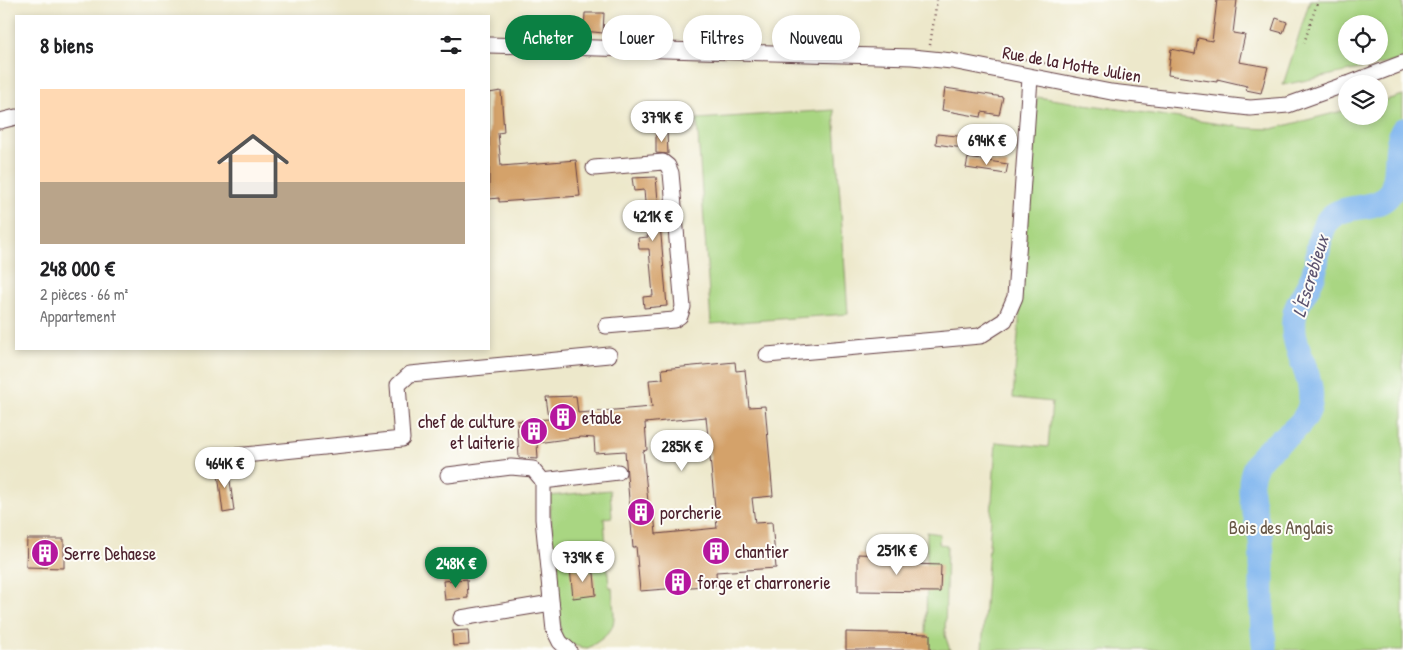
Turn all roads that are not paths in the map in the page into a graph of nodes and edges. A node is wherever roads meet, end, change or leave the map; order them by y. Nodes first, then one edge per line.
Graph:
1 (490, 45) edge
2 (1403, 63) edge
3 (1371, 75) edge
4 (1030, 78) junction
5 (1338, 87) edge
6 (15, 117) edge
7 (0, 122) edge
8 (594, 168) dead end
9 (606, 326) dead end
10 (609, 355) dead end
11 (767, 355) dead end
12 (225, 457) dead end
13 (618, 472) dead end
14 (448, 475) dead end
15 (543, 481) junction
16 (551, 603) junction
17 (461, 618) dead end
18 (570, 650) edge

1 - 4 street, Rue de la Motte Julien
2 - 3 street, Rue de la Motte Julien
4 - 5 street, Rue de la Motte Julien
4 - 11 street
6 - 7 street
8 - 9 street
10 - 12 street
13 - 15 street
14 - 15 street
15 - 16 street
16 - 17 street
16 - 18 street

